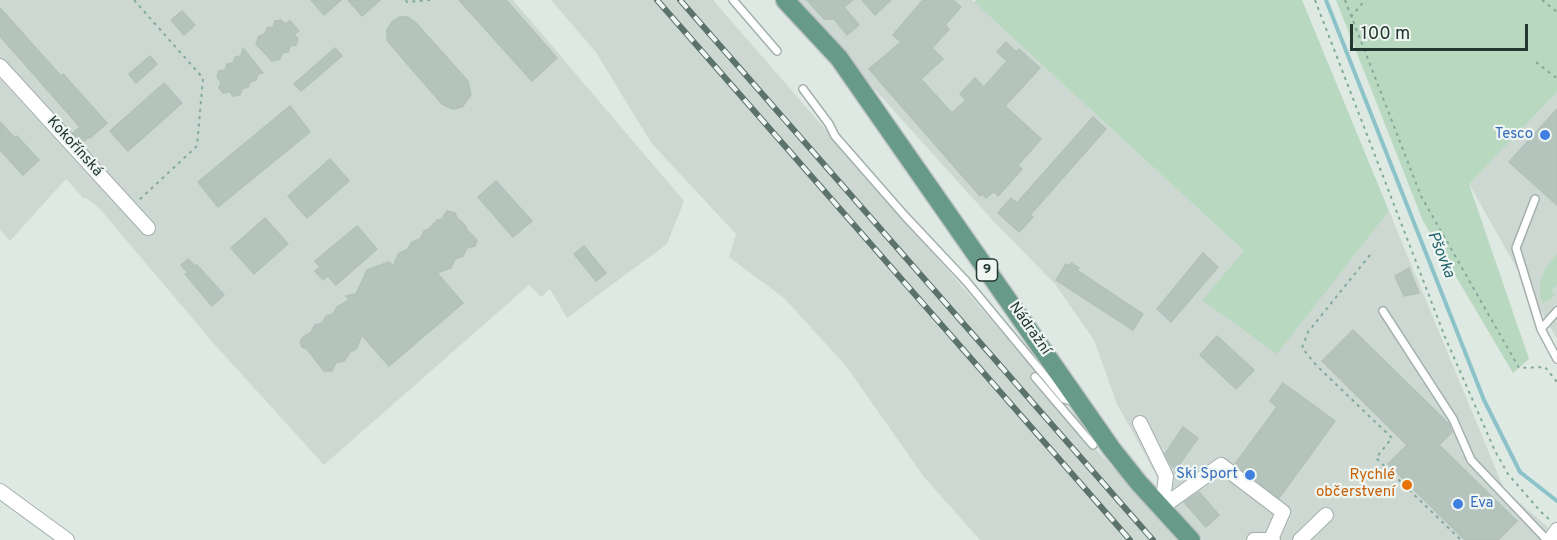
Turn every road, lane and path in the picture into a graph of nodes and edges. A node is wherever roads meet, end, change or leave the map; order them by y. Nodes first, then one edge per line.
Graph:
1 (134, 0) edge
2 (406, 0) edge
3 (430, 0) edge
4 (733, 0) edge
5 (785, 0) edge
6 (1314, 0) edge
7 (1345, 0) edge
8 (1365, 0) edge
9 (1542, 0) edge
10 (1557, 12) edge
11 (1350, 17) junction
12 (777, 51) dead end
13 (1536, 62) dead end
14 (0, 66) edge
15 (1557, 75) edge
16 (803, 89) dead end
17 (1535, 199) dead end
18 (130, 209) junction
19 (148, 228) dead end
20 (1370, 255) dead end
21 (1383, 311) dead end
22 (1557, 311) edge
23 (1540, 329) junction
24 (1557, 359) edge
25 (1035, 377) dead end
26 (1557, 382) edge
27 (1075, 411) junction
28 (1140, 423) dead end
29 (1093, 445) dead end
30 (0, 491) edge
31 (1162, 507) junction
32 (1326, 515) dead end
33 (1552, 535) edge
34 (67, 540) edge
35 (1191, 540) edge
36 (1254, 540) edge
37 (1272, 540) edge
38 (1300, 540) edge
39 (1461, 540) edge

1 - 18 path
2 - 3 path
4 - 12 lane
5 - 27 main road, Nádražní / 9
6 - 33 path
7 - 11 path
8 - 11 path
9 - 10 path
11 - 26 path
13 - 15 path
14 - 18 street, Kokořínská
16 - 27 lane
17 - 23 lane
18 - 19 street, Kokořínská
20 - 39 path
21 - 33 lane
22 - 23 lane
23 - 24 lane
25 - 27 lane
27 - 29 lane
27 - 31 main road, Nádražní / 9
28 - 31 street
30 - 34 street
31 - 35 main road, Nádražní / 9
31 - 37 street
32 - 38 street
36 - 37 street

